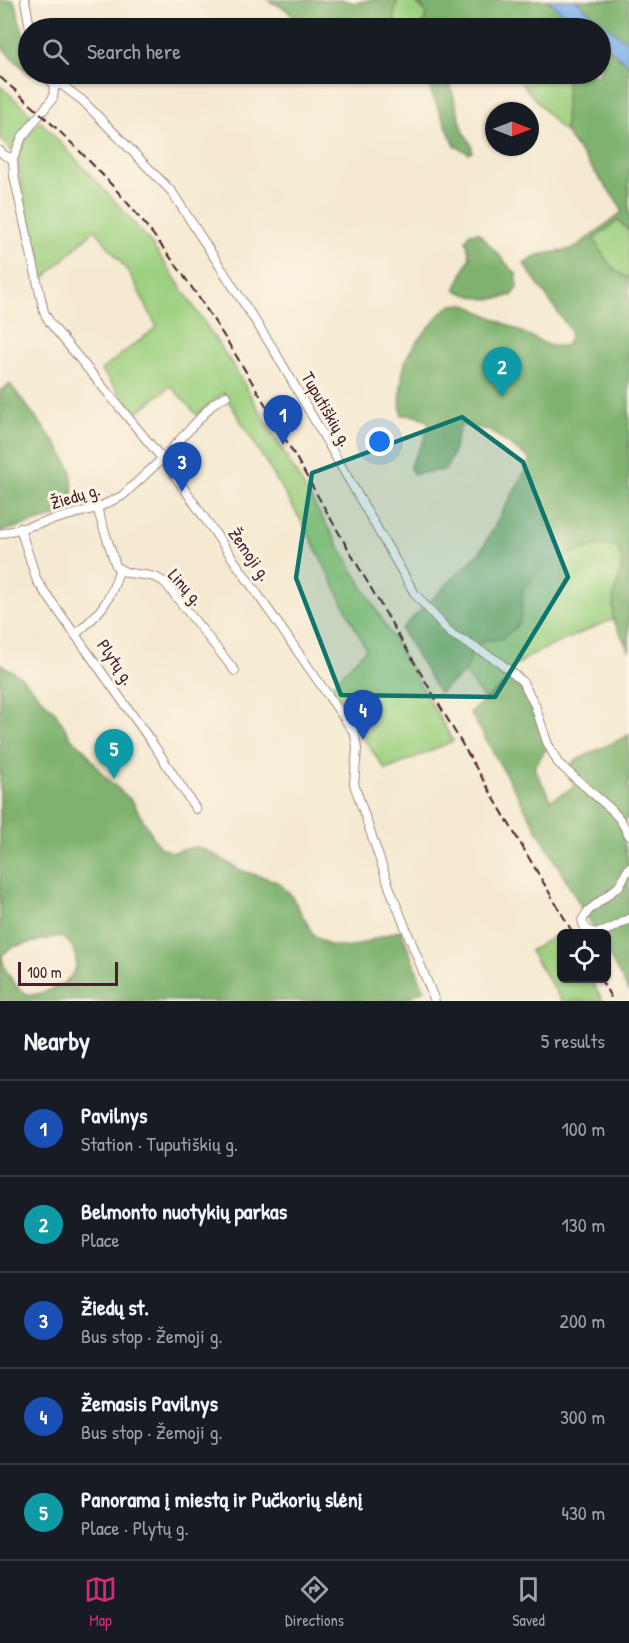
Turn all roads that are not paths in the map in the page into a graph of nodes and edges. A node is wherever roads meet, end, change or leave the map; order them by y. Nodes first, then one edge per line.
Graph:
1 (25, 0) edge
2 (28, 18) edge
3 (54, 84) joint
4 (0, 151) edge
5 (13, 159) junction
6 (226, 396) dead end
7 (162, 459) junction
8 (97, 508) junction
9 (20, 528) junction
10 (0, 534) edge
11 (119, 570) junction
12 (76, 634) junction
13 (235, 671) dead end
14 (196, 809) dead end
15 (629, 835) edge
16 (629, 868) edge
17 (629, 919) edge
18 (435, 1001) edge

1 - 2 street
3 - 5 street
3 - 15 street, Tuputiškių g.
4 - 5 street
5 - 7 street, Žemoji g.
6 - 7 street, Žiedų g.
7 - 8 street, Žiedų g.
7 - 18 street, Žemoji g.
8 - 9 street, Žiedų g.
8 - 11 street
9 - 10 street, Žiedų g.
9 - 12 street, Plytų g.
11 - 12 street
11 - 13 street, Linų g.
12 - 14 street, Plytų g.
16 - 17 street

